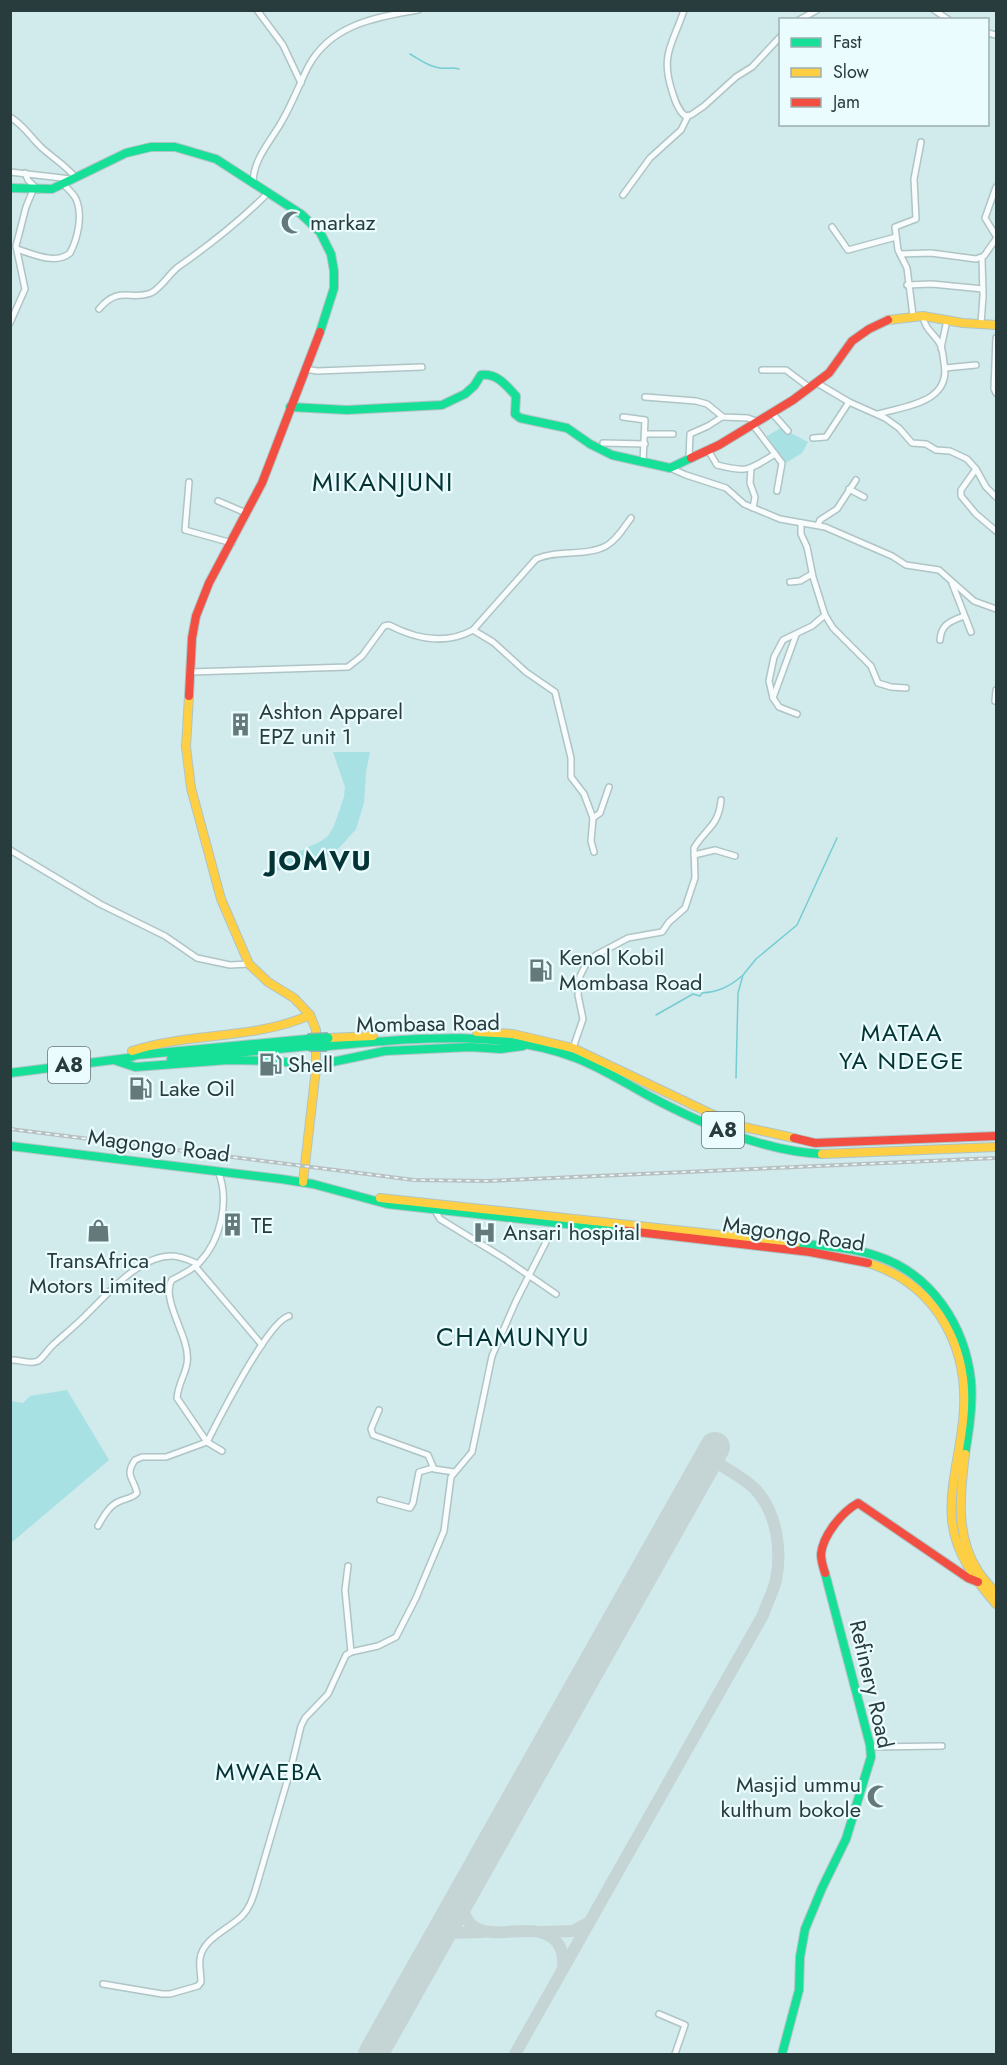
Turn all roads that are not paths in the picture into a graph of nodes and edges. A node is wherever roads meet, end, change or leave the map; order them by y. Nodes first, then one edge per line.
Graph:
1 (257, 10) edge
2 (418, 10) edge
3 (684, 10) edge
4 (817, 10) edge
5 (803, 18) edge
6 (779, 38) edge
7 (302, 83) junction
8 (688, 116) junction
9 (10, 117) edge
10 (921, 142) dead end
11 (10, 172) edge
12 (25, 173) junction
13 (70, 180) junction
14 (253, 183) junction
15 (996, 187) edge
16 (10, 188) edge
17 (36, 190) junction
18 (268, 193) junction
19 (623, 195) dead end
20 (832, 227) dead end
21 (896, 237) junction
22 (996, 238) edge
23 (16, 249) junction
24 (900, 254) junction
25 (982, 258) junction
26 (907, 285) junction
27 (983, 289) junction
28 (99, 309) dead end
29 (913, 316) junction
30 (923, 316) junction
31 (947, 320) junction
32 (10, 324) edge
33 (981, 324) junction
34 (996, 325) edge
35 (996, 338) edge
36 (941, 348) junction
37 (976, 365) dead end
38 (422, 367) dead end
39 (945, 368) junction
40 (305, 369) junction
41 (762, 370) dead end
42 (813, 385) junction
43 (996, 393) edge
44 (645, 397) dead end
45 (849, 402) junction
46 (290, 407) junction
47 (772, 413) junction
48 (878, 414) junction
49 (623, 417) dead end
50 (722, 417) junction
51 (755, 424) junction
52 (788, 431) dead end
53 (646, 434) junction
54 (673, 434) dead end
55 (813, 438) dead end
56 (603, 443) dead end
57 (645, 444) junction
58 (708, 450) junction
59 (775, 454) junction
60 (689, 458) junction
61 (643, 462) junction
62 (670, 468) junction
63 (751, 468) junction
64 (976, 469) junction
65 (856, 480) dead end
66 (189, 482) dead end
67 (849, 489) junction
68 (777, 490) dead end
69 (864, 497) dead end
70 (996, 498) edge
71 (218, 501) dead end
72 (753, 508) junction
73 (246, 513) junction
74 (632, 518) dead end
75 (801, 523) junction
76 (818, 525) junction
77 (996, 531) edge
78 (232, 543) junction
79 (812, 574) junction
80 (790, 582) dead end
81 (952, 583) junction
82 (996, 609) edge
83 (825, 615) junction
84 (964, 616) junction
85 (473, 630) junction
86 (971, 632) dead end
87 (796, 635) junction
88 (940, 640) dead end
89 (189, 672) junction
90 (906, 688) dead end
91 (996, 690) edge
92 (773, 698) junction
93 (995, 701) edge
94 (797, 714) dead end
95 (609, 787) dead end
96 (721, 800) dead end
97 (593, 818) junction
98 (10, 850) edge
99 (594, 852) dead end
100 (694, 855) junction
101 (735, 856) dead end
102 (249, 964) junction
103 (310, 1015) junction
104 (400, 1037) junction
105 (530, 1046) junction
106 (573, 1048) junction
107 (114, 1060) junction
108 (316, 1069) junction
109 (10, 1073) edge
110 (996, 1136) edge
111 (10, 1146) edge
112 (996, 1147) edge
113 (218, 1171) junction
114 (303, 1182) junction
115 (355, 1195) junction
116 (434, 1209) junction
117 (546, 1242) dead end
118 (836, 1251) junction
119 (197, 1265) junction
120 (530, 1275) junction
121 (556, 1294) dead end
122 (289, 1316) dead end
123 (262, 1346) junction
124 (10, 1360) edge
125 (380, 1410) dead end
126 (207, 1442) junction
127 (222, 1451) dead end
128 (433, 1468) junction
129 (453, 1472) junction
130 (380, 1500) dead end
131 (98, 1526) dead end
132 (348, 1566) dead end
133 (978, 1582) junction
134 (996, 1593) edge
135 (996, 1604) edge
136 (351, 1652) junction
137 (942, 1746) dead end
138 (871, 1747) junction
139 (103, 1984) dead end
140 (659, 2014) dead end
141 (675, 2055) edge
142 (782, 2055) edge

1 - 7 street
2 - 7 street
3 - 8 street
4 - 5 street
6 - 8 street
7 - 14 street
8 - 19 street
9 - 13 street
10 - 21 street
11 - 12 street
12 - 13 street
12 - 17 street
13 - 14 main road
13 - 17 main road
13 - 23 street
14 - 18 main road
15 - 22 street
16 - 17 main road
17 - 23 street
18 - 28 street
18 - 40 main road
20 - 21 street
21 - 24 street
22 - 25 street
23 - 32 street
24 - 25 street
24 - 26 street
25 - 27 street
26 - 27 street
26 - 29 street
27 - 33 street
29 - 30 main road
29 - 42 main road
30 - 31 main road
30 - 36 street
31 - 33 main road
31 - 36 street
33 - 34 main road
35 - 43 street
36 - 39 street
37 - 39 street
38 - 40 street
39 - 48 street
40 - 46 main road
41 - 42 street
42 - 45 street
42 - 47 main road
44 - 50 street
45 - 48 street
45 - 55 street
46 - 61 main road
46 - 73 main road
47 - 51 main road
47 - 52 street
48 - 64 street
49 - 53 street
50 - 51 street
50 - 60 street
51 - 58 main road
51 - 59 street
53 - 54 street
53 - 57 street
56 - 57 street
57 - 61 street
58 - 60 main road
58 - 63 street
59 - 63 street
59 - 68 street
60 - 62 main road
61 - 62 main road
62 - 72 street
63 - 72 street
64 - 70 street
64 - 77 street
65 - 67 street
66 - 78 street
67 - 69 street
67 - 76 street
71 - 73 street
72 - 75 street
73 - 78 main road
74 - 85 street
75 - 76 street
75 - 79 street
76 - 81 street
78 - 89 main road
79 - 80 street
79 - 83 street
81 - 82 street
81 - 84 street
83 - 87 street
83 - 90 street
84 - 86 street
84 - 88 street
85 - 89 street
85 - 97 street
87 - 92 street
87 - 92 street
89 - 102 main road
91 - 93 street
92 - 94 street
95 - 97 street
96 - 100 street
97 - 99 street
98 - 102 street
100 - 101 street
100 - 106 street
102 - 103 main road
103 - 107 main road
103 - 108 main road
104 - 105 main road, Mombasa Road / A8
104 - 106 main road, Mombasa Road / A8
104 - 107 main road, Mombasa Road / A8, bridge
105 - 108 main road
105 - 112 main road, Mombasa Road / A8
106 - 110 main road, Mombasa Road / A8
107 - 108 main road
107 - 109 main road, Mombasa Road / A8
108 - 114 main road
111 - 113 main road, Magongo Road
113 - 114 main road, Magongo Road
113 - 119 street
114 - 115 main road, Magongo Road
115 - 116 main road, Magongo Road
115 - 118 main road, Magongo Road
116 - 118 main road, Magongo Road
116 - 120 street
117 - 120 street
118 - 133 main road, Magongo Road
118 - 134 main road, Magongo Road
119 - 123 street
119 - 124 street
119 - 126 street
120 - 121 street
120 - 129 street
122 - 123 street
123 - 126 street
125 - 128 street
126 - 127 street
126 - 131 street
128 - 129 street
128 - 130 street
129 - 136 street
132 - 136 street
133 - 135 main road, Magongo Road
133 - 138 main road, Refinery Road
136 - 139 street
137 - 138 street
138 - 142 main road, Refinery Road
140 - 141 street

